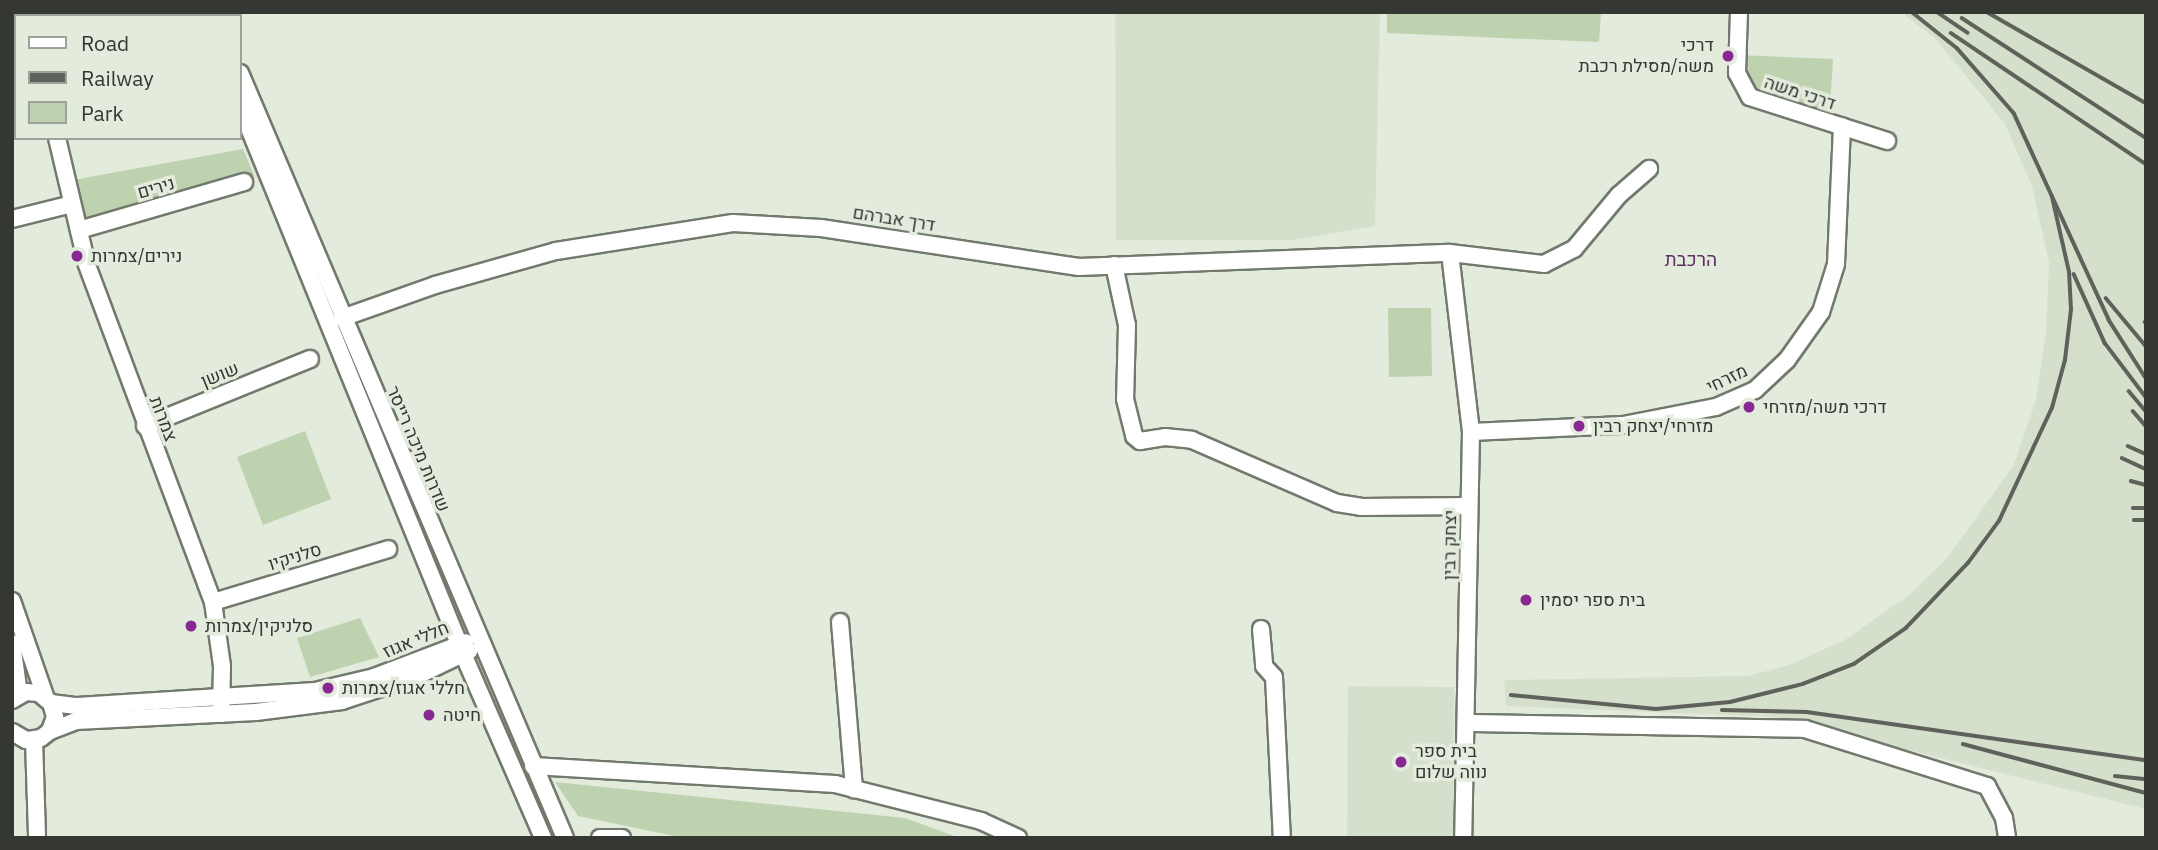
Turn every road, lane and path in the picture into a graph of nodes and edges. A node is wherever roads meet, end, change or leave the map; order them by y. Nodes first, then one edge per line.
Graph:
1 (1739, 12) edge
2 (242, 78) edge
3 (242, 111) edge
4 (1842, 126) junction
5 (57, 140) edge
6 (1887, 141) dead end
7 (1649, 169) dead end
8 (244, 182) dead end
9 (72, 204) junction
10 (12, 219) edge
11 (79, 230) junction
12 (1450, 253) junction
13 (1114, 265) junction
14 (342, 318) junction
15 (310, 359) dead end
16 (145, 426) junction
17 (1471, 432) junction
18 (1469, 506) junction
19 (388, 549) dead end
20 (12, 601) edge
21 (213, 602) junction
22 (840, 622) dead end
23 (1261, 629) dead end
24 (479, 642) junction
25 (12, 643) edge
26 (461, 649) junction
27 (14, 698) edge
28 (48, 700) junction
29 (221, 706) junction
30 (1466, 723) junction
31 (50, 731) junction
32 (12, 732) edge
33 (34, 740) junction
34 (533, 766) junction
35 (854, 789) junction
36 (37, 838) edge
37 (543, 838) edge
38 (565, 838) edge
39 (600, 838) edge
40 (622, 838) edge
41 (1018, 838) edge
42 (1282, 838) edge
43 (1463, 838) edge
44 (2007, 838) edge

1 - 4 street, דרכי משה
2 - 14 street, שדרות מיכה רייסר
3 - 26 street, שדרות מיכה רייסר
4 - 6 street, דרכי משה
4 - 17 street, מזרחי
5 - 9 street, צמרות
7 - 12 street, דרך אברהם
8 - 11 street, נירים
9 - 10 street
9 - 11 street, צמרות
11 - 16 street, צמרות
12 - 13 street, דרך אברהם
12 - 17 street, יצחק רבין
13 - 14 street, דרך אברהם
13 - 18 street
14 - 24 street, שדרות מיכה רייסר
15 - 16 street, שושן
16 - 21 street, צמרות
17 - 18 street, יצחק רבין
18 - 30 street, יצחק רבין
19 - 21 street, סלניקיו
20 - 28 street
21 - 29 street, צמרות
22 - 35 street
23 - 42 street
24 - 26 street, חללי אגוז
24 - 34 street, שדרות מיכה רייסר
25 - 27 street
26 - 29 street, חללי אגוז
26 - 37 street, שדרות מיכה רייסר
27 - 28 street, חללי אגוז
28 - 29 street, חללי אגוז
28 - 31 street
29 - 31 street, חללי אגוז
30 - 43 street, יצחק רבין
30 - 44 street
31 - 33 street, חללי אגוז
32 - 33 street
33 - 36 street
34 - 35 street
34 - 38 street, שדרות מיכה רייסר
35 - 41 street
39 - 40 street

